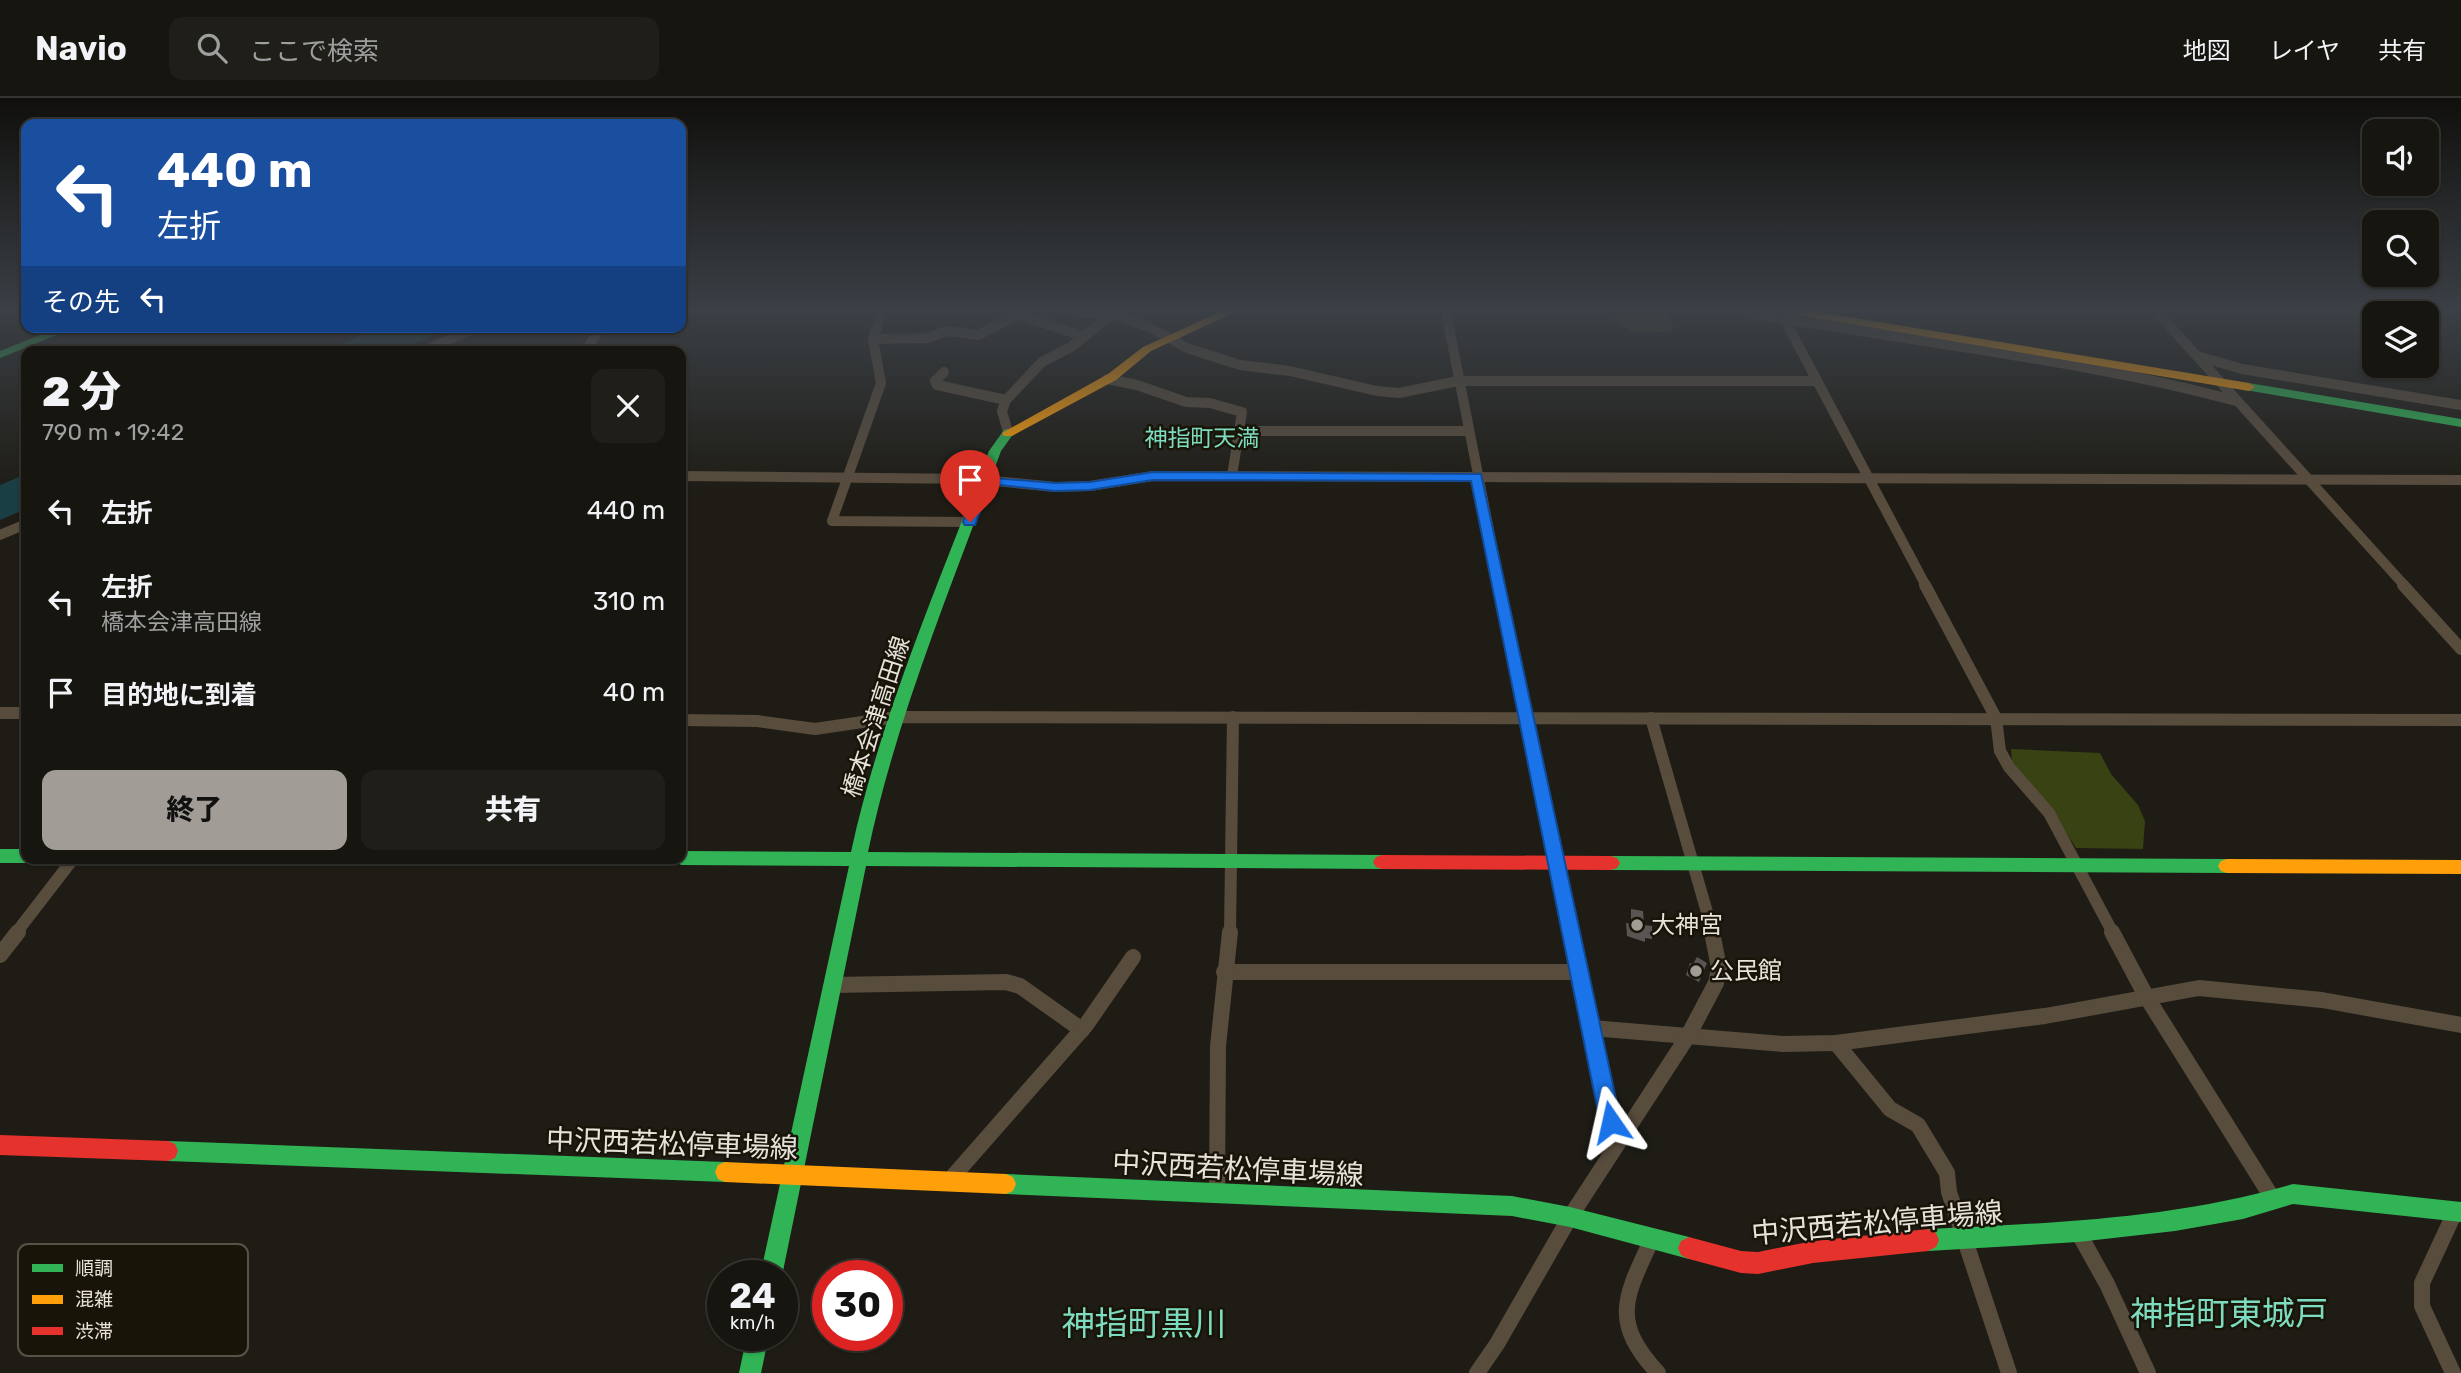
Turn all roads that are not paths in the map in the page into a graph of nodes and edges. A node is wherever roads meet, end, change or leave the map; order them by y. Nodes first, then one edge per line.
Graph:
1 (879, 372) edge
2 (944, 372) dead end
3 (1033, 372) edge
4 (1116, 372) edge
5 (1292, 372) edge
6 (1456, 372) edge
7 (1813, 372) edge
8 (2099, 372) edge
9 (2168, 372) edge
10 (2176, 372) edge
11 (2211, 372) edge
12 (2257, 372) edge
13 (1107, 379) junction
14 (2218, 379) junction
15 (1458, 381) junction
16 (1817, 381) junction
17 (1006, 400) junction
18 (2236, 401) junction
19 (2461, 405) edge
20 (2461, 416) edge
21 (2461, 424) edge
22 (1239, 431) junction
23 (1468, 431) junction
24 (1008, 432) junction
25 (686, 475) edge
26 (1232, 476) junction
27 (846, 477) junction
28 (1477, 477) junction
29 (1868, 478) junction
30 (2307, 479) junction
31 (985, 480) junction
32 (2461, 480) edge
33 (970, 522) junction
34 (21, 526) edge
35 (0, 536) edge
36 (2461, 649) edge
37 (0, 713) edge
38 (21, 713) edge
39 (897, 717) junction
40 (1233, 717) junction
41 (1526, 718) junction
42 (1651, 718) junction
43 (1996, 718) junction
44 (686, 720) edge
45 (2461, 720) edge
46 (0, 856) edge
47 (21, 856) edge
48 (686, 858) edge
49 (856, 859) junction
50 (1231, 860) junction
51 (1556, 862) junction
52 (1692, 863) junction
53 (68, 864) edge
54 (2076, 865) junction
55 (2461, 867) edge
56 (0, 955) edge
57 (1133, 957) dead end
58 (1224, 972) junction
59 (1581, 972) junction
60 (833, 985) junction
61 (2146, 996) junction
62 (2461, 1025) edge
63 (1592, 1028) junction
64 (1082, 1030) junction
65 (1688, 1036) junction
66 (1836, 1043) junction
67 (0, 1145) edge
68 (1615, 1145) junction
69 (792, 1174) junction
70 (948, 1182) junction
71 (1217, 1193) junction
72 (2273, 1199) junction
73 (2458, 1212) edge
74 (1570, 1217) junction
75 (2078, 1232) junction
76 (1653, 1239) junction
77 (1966, 1239) junction
78 (774, 1260) edge
79 (755, 1351) edge
80 (750, 1373) edge
81 (1477, 1373) edge
82 (1658, 1373) edge
83 (2009, 1373) edge
84 (2148, 1373) edge
85 (2453, 1373) edge

1 - 27 street
2 - 17 street
3 - 17 street
4 - 13 main road
5 - 15 street
6 - 15 street
7 - 16 street
8 - 18 street
9 - 14 main road
10 - 14 main road
11 - 14 street
12 - 19 street
13 - 22 street
13 - 24 main road
14 - 18 street
14 - 20 main road
14 - 21 main road
15 - 16 street
15 - 23 street
16 - 29 street
17 - 24 street
18 - 30 street
22 - 23 street
22 - 26 street
23 - 28 street
24 - 31 main road, 橋本会津高田線
25 - 27 street
26 - 28 street
26 - 31 street
27 - 31 street
27 - 33 street
28 - 29 street
28 - 41 street
29 - 30 street
29 - 43 street
30 - 32 street
30 - 36 street
31 - 33 main road, 橋本会津高田線
33 - 39 main road, 橋本会津高田線
34 - 35 street
37 - 38 street
39 - 40 street
39 - 44 street
39 - 49 main road, 橋本会津高田線
40 - 41 street
40 - 50 street
41 - 42 street
41 - 51 street
42 - 43 street
42 - 52 street
43 - 45 street
43 - 54 street
46 - 47 main road
48 - 49 main road
49 - 50 main road
49 - 60 main road, 橋本会津高田線
50 - 51 main road
50 - 58 street
51 - 52 main road
51 - 59 street
52 - 54 main road
52 - 65 street
53 - 56 street
54 - 55 main road
54 - 61 street
57 - 64 street
58 - 59 street
58 - 71 street
59 - 63 street
60 - 64 street
60 - 69 main road, 橋本会津高田線
61 - 62 street
61 - 66 street
61 - 72 street
63 - 65 street
63 - 68 street
64 - 70 street
65 - 66 street
65 - 68 street
66 - 77 street
67 - 69 main road, 中沢西若松停車場線
68 - 74 street
69 - 70 main road, 中沢西若松停車場線
69 - 78 main road, 橋本会津高田線
70 - 71 main road, 中沢西若松停車場線
71 - 74 main road, 中沢西若松停車場線
72 - 73 main road, 中沢西若松停車場線
72 - 75 main road, 中沢西若松停車場線
73 - 85 street
74 - 76 main road, 中沢西若松停車場線
74 - 81 street
75 - 77 main road, 中沢西若松停車場線
75 - 84 street
76 - 77 main road, 中沢西若松停車場線
76 - 82 street
77 - 83 street
79 - 80 main road

